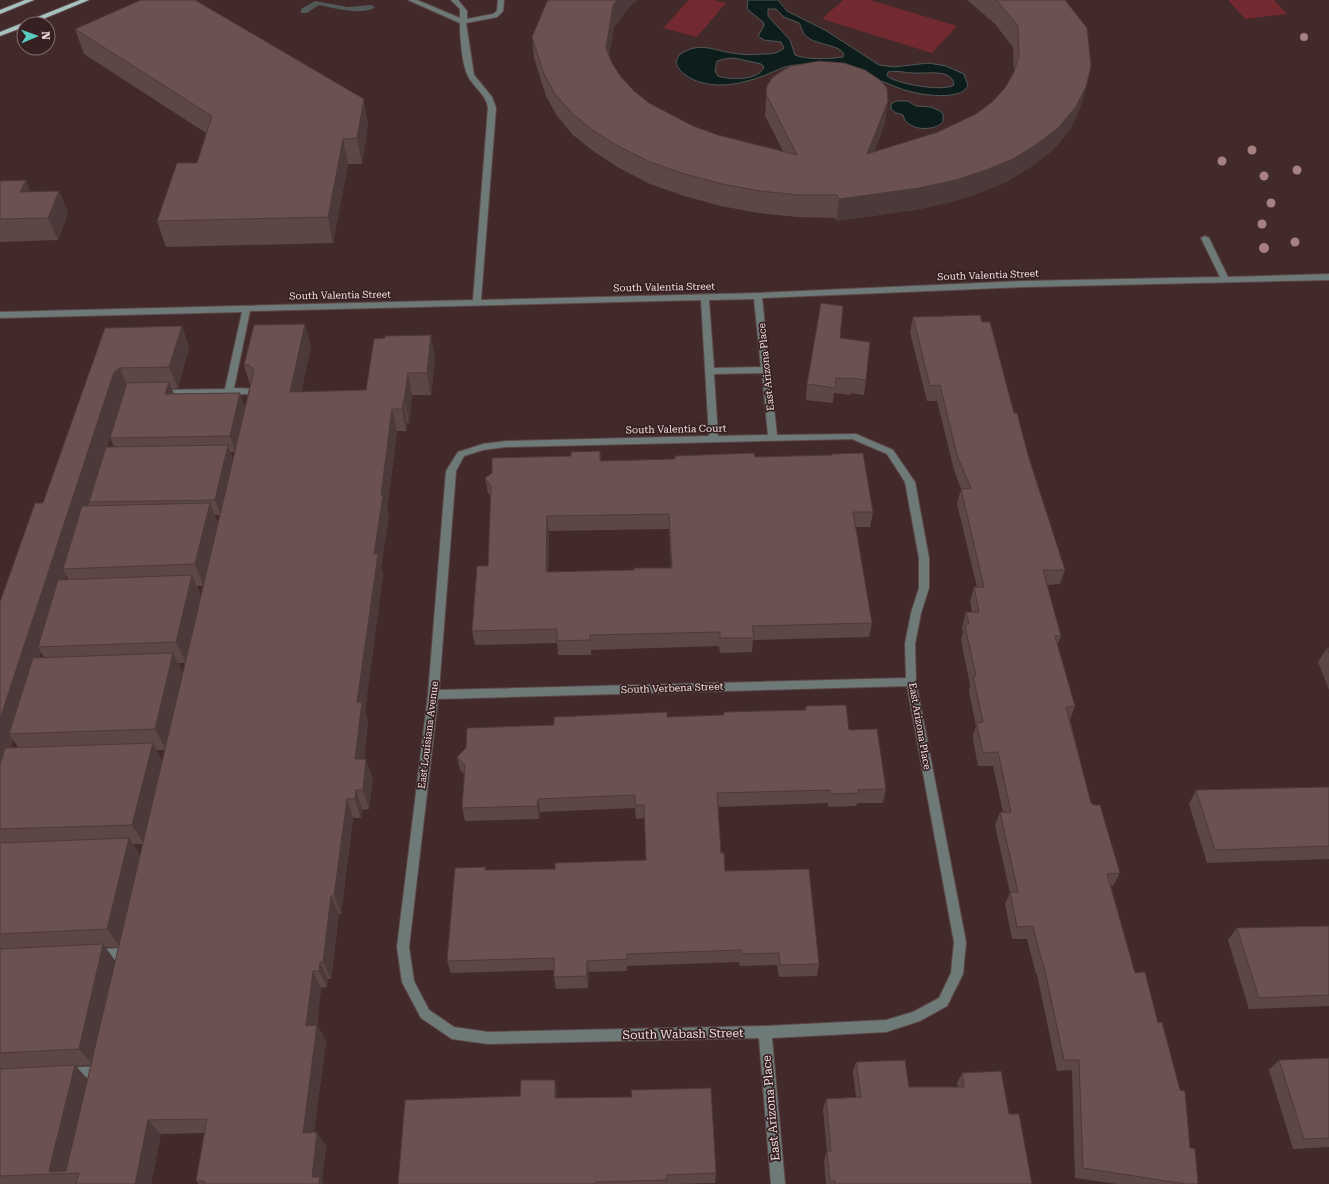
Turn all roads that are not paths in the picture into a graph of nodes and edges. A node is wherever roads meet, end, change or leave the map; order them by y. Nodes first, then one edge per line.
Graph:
1 (31, 0) edge
2 (86, 0) edge
3 (411, 0) edge
4 (454, 0) edge
5 (501, 0) edge
6 (0, 12) edge
7 (45, 16) edge
8 (463, 22) junction
9 (16, 28) edge
10 (0, 34) edge
11 (1205, 238) dead end
12 (1329, 278) edge
13 (1225, 279) junction
14 (758, 296) junction
15 (706, 297) junction
16 (477, 302) junction
17 (247, 308) junction
18 (0, 315) edge
19 (766, 370) junction
20 (710, 371) junction
21 (229, 391) junction
22 (152, 394) edge
23 (252, 405) edge
24 (773, 438) junction
25 (714, 439) junction
26 (890, 452) joint
27 (461, 454) joint
28 (911, 682) junction
29 (433, 695) junction
30 (126, 954) edge
31 (86, 956) edge
32 (943, 1002) joint
33 (425, 1014) joint
34 (765, 1032) junction
35 (102, 1058) edge
36 (53, 1074) edge
37 (778, 1184) edge

1 - 6 main road
2 - 7 main road
3 - 8 street
4 - 8 street
5 - 8 street
8 - 16 street
9 - 10 main road
11 - 13 street
12 - 13 street, South Valentia Street
13 - 14 street, South Valentia Street
14 - 15 street, South Valentia Street
14 - 19 street, East Arizona Place
15 - 16 street, South Valentia Street
15 - 20 street
16 - 17 street, South Valentia Street
17 - 18 street, South Valentia Street
17 - 21 street
19 - 20 street
19 - 24 street, East Arizona Place
20 - 25 street
21 - 22 street
21 - 23 street
24 - 25 street, South Valentia Court
24 - 26 street, South Valentia Court
25 - 27 street, South Valentia Court
26 - 28 street, East Arizona Place
27 - 29 street, East Louisiana Avenue
28 - 29 street, South Verbena Street
28 - 32 street, East Arizona Place
29 - 33 street, East Louisiana Avenue
30 - 31 street
32 - 34 street, South Wabash Street
33 - 34 street, South Wabash Street
34 - 37 street, East Arizona Place
35 - 36 street

